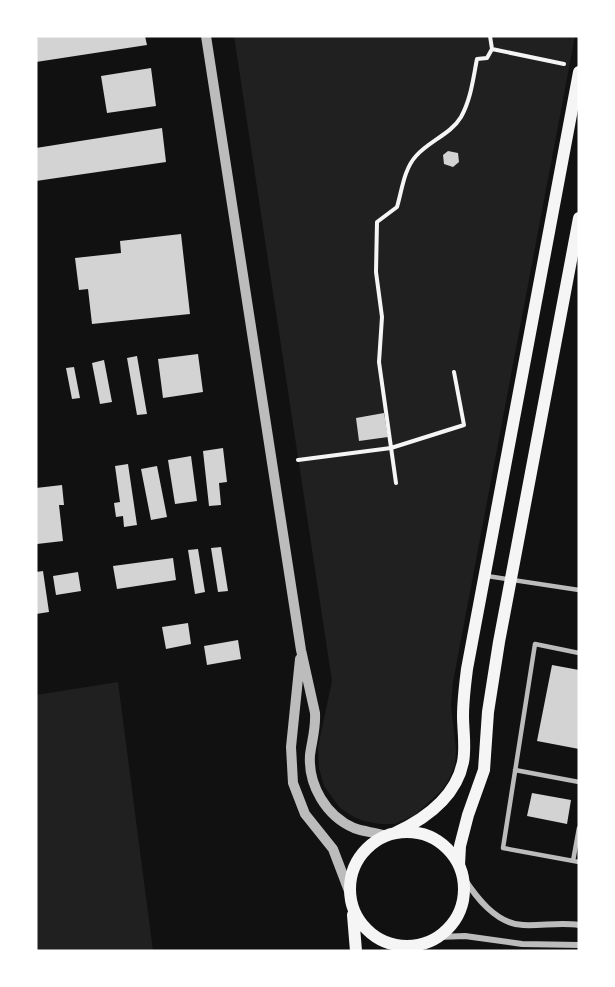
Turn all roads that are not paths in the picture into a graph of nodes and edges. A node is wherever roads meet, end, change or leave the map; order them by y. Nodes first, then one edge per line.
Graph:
1 (206, 36) edge
2 (579, 72) edge
3 (579, 218) edge
4 (484, 575) junction
5 (511, 580) junction
6 (579, 590) edge
7 (301, 650) junction
8 (579, 653) edge
9 (515, 770) junction
10 (579, 782) edge
11 (579, 828) edge
12 (391, 834) junction
13 (576, 862) edge
14 (461, 871) junction
15 (349, 891) junction
16 (352, 905) junction
17 (579, 925) edge
18 (434, 940) junction
19 (579, 945) edge
20 (356, 951) edge
21 (417, 951) edge

1 - 7 street
2 - 4 main road
3 - 5 main road
4 - 5 lane
4 - 12 main road
5 - 6 lane
5 - 14 main road
7 - 12 street
7 - 15 street
8 - 9 lane
9 - 10 lane
9 - 13 lane
11 - 13 lane
12 - 14 main road
12 - 15 main road
14 - 17 street
14 - 18 main road
15 - 16 main road
16 - 18 main road
16 - 20 main road
18 - 19 street
18 - 21 main road

